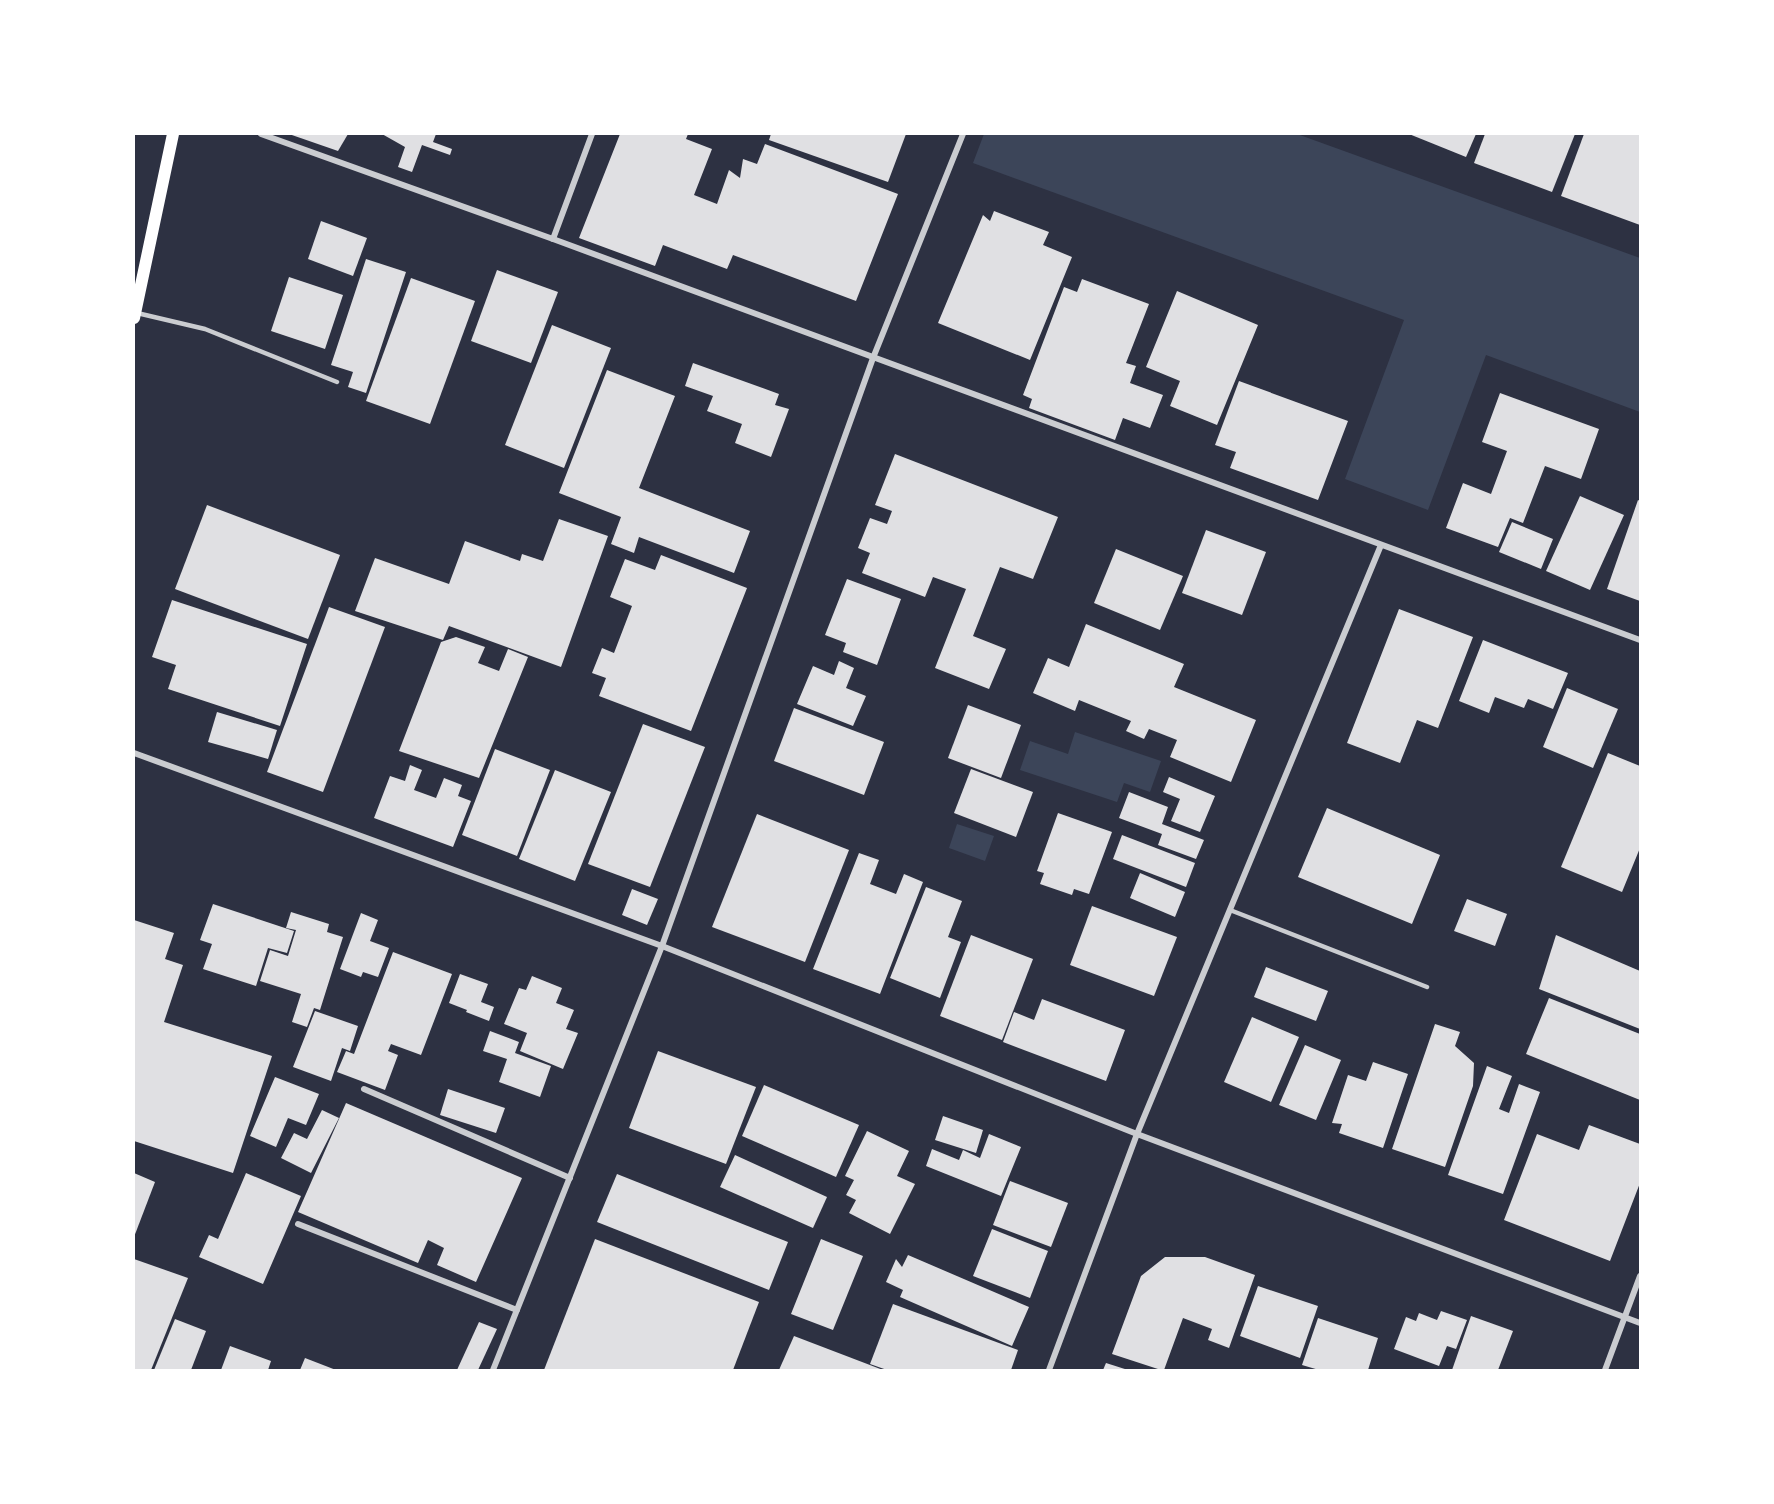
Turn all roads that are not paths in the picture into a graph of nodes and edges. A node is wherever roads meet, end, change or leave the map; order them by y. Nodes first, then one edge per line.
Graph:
1 (173, 134) edge
2 (261, 134) edge
3 (592, 134) edge
4 (963, 134) edge
5 (553, 239) junction
6 (134, 315) edge
7 (873, 358) junction
8 (337, 382) dead end
9 (1382, 545) junction
10 (1641, 640) edge
11 (134, 753) edge
12 (1230, 910) junction
13 (662, 946) junction
14 (1426, 987) dead end
15 (364, 1089) dead end
16 (1137, 1134) junction
17 (570, 1178) junction
18 (298, 1224) dead end
19 (1641, 1276) edge
20 (517, 1310) junction
21 (1624, 1317) junction
22 (1641, 1323) edge
23 (493, 1371) edge
24 (1049, 1371) edge
25 (1605, 1371) edge

1 - 6 main road
2 - 5 street
3 - 5 street
4 - 7 street
5 - 7 street
6 - 8 lane
7 - 9 street
7 - 13 street
9 - 10 street
9 - 12 street
11 - 13 street
12 - 14 lane
12 - 16 street
13 - 16 street
13 - 17 street
15 - 17 street
16 - 21 street
16 - 24 street
17 - 20 street
18 - 20 street
19 - 21 street
20 - 23 street
21 - 22 street
21 - 25 street

